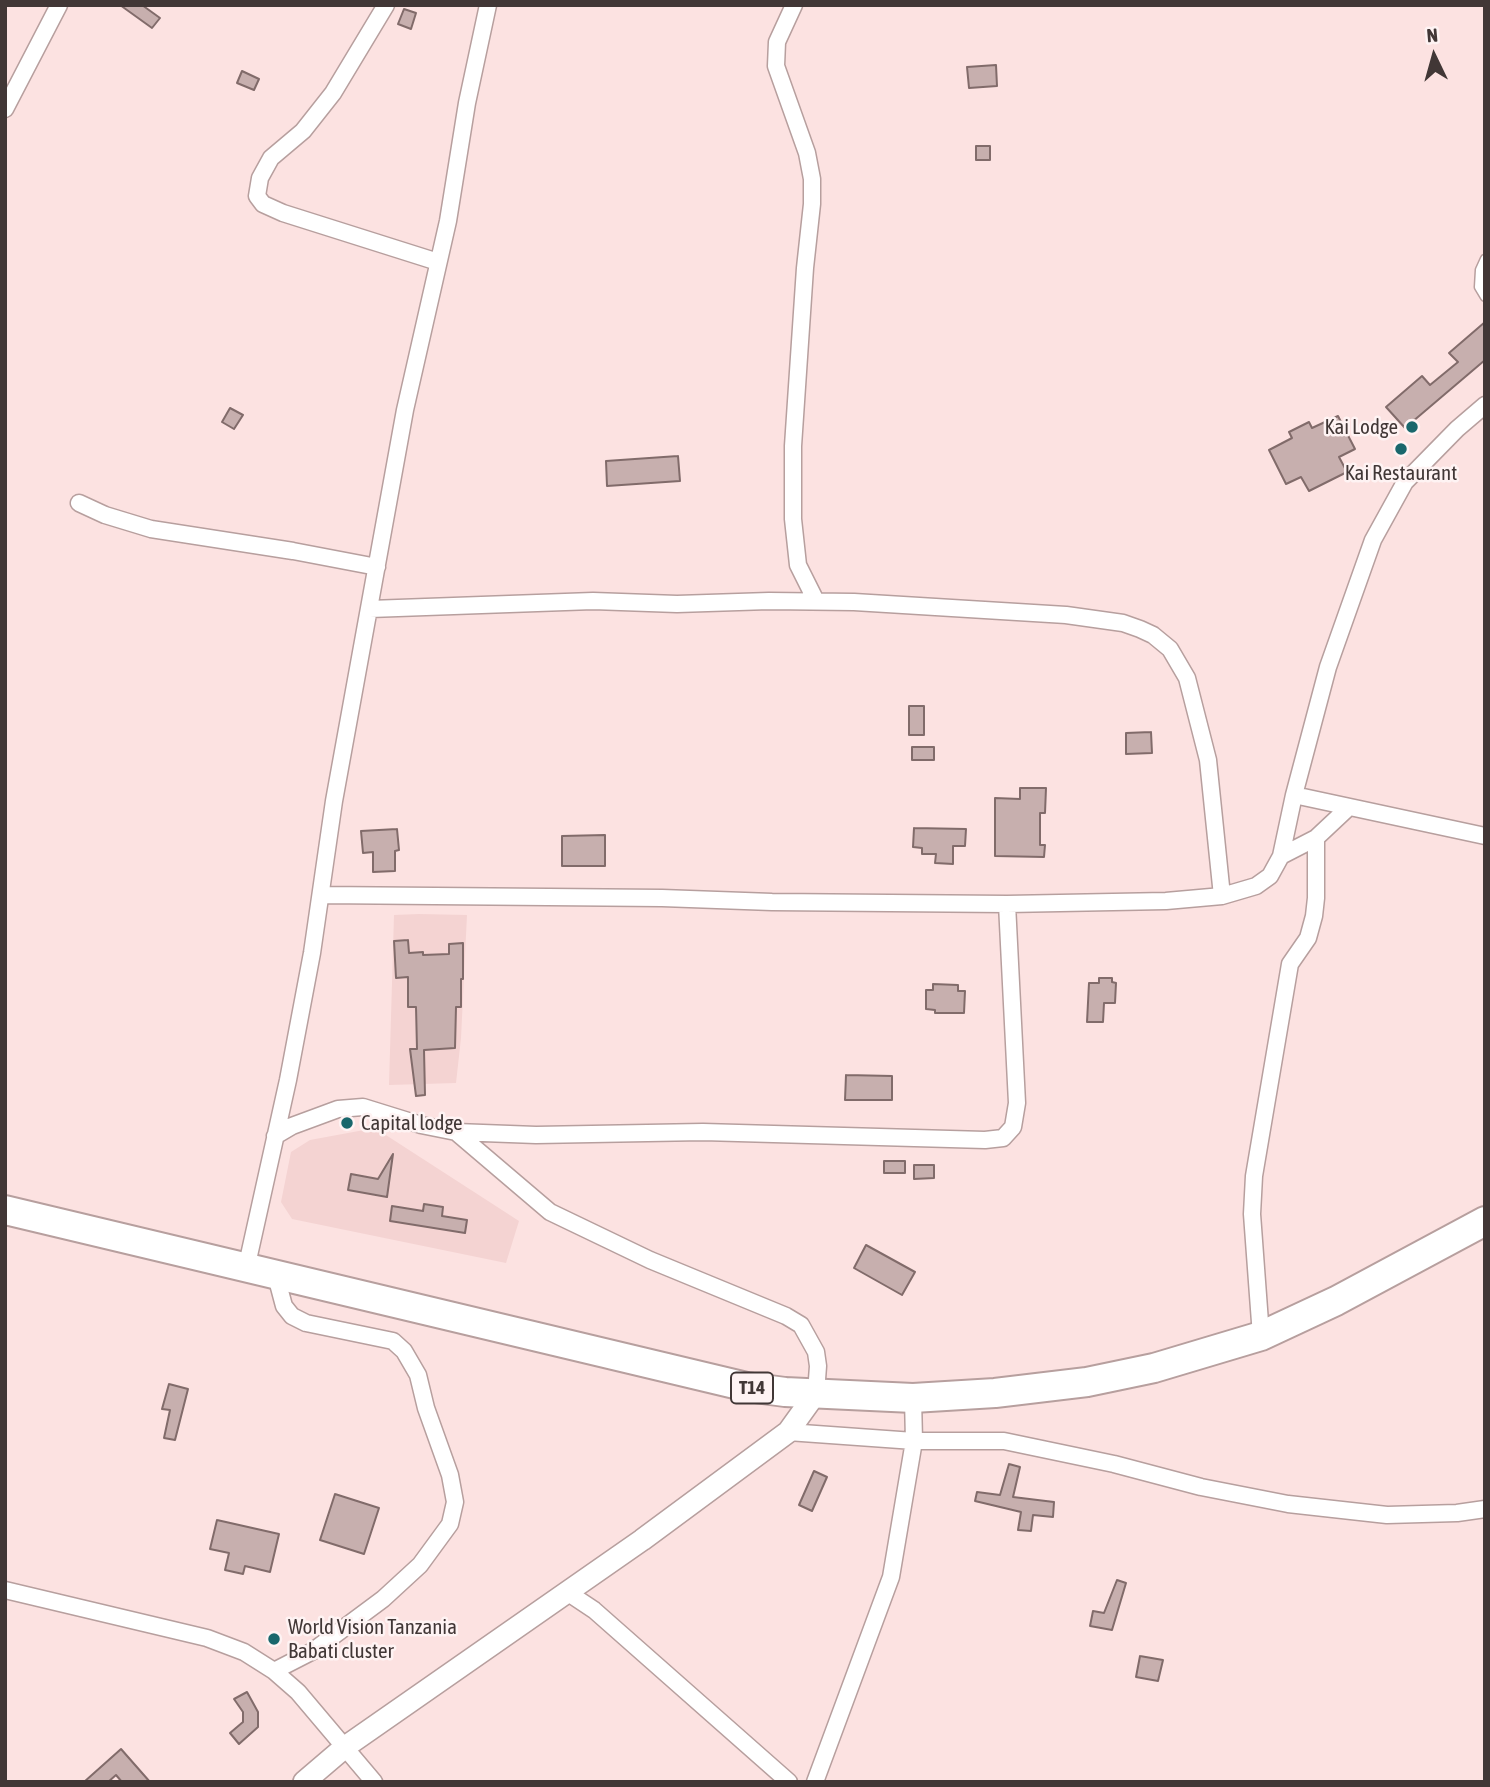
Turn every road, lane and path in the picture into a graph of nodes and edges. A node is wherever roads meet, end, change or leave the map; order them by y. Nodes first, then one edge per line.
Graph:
1 (59, 5) edge
2 (386, 5) edge
3 (488, 5) edge
4 (794, 5) edge
5 (5, 110) edge
6 (1485, 259) edge
7 (438, 262) junction
8 (1485, 297) edge
9 (1485, 405) edge
10 (79, 503) dead end
11 (377, 567) junction
12 (816, 601) junction
13 (370, 609) junction
14 (1294, 795) junction
15 (1348, 808) junction
16 (1485, 836) edge
17 (1316, 838) junction
18 (1281, 856) junction
19 (321, 895) junction
20 (1222, 896) junction
21 (1007, 904) junction
22 (456, 1132) junction
23 (275, 1136) junction
24 (5, 1210) edge
25 (1485, 1221) edge
26 (246, 1269) junction
27 (276, 1276) junction
28 (1261, 1336) junction
29 (816, 1393) junction
30 (912, 1398) junction
31 (788, 1432) junction
32 (914, 1441) junction
33 (1485, 1508) edge
34 (5, 1590) edge
35 (567, 1592) junction
36 (274, 1671) junction
37 (345, 1747) junction
38 (304, 1782) edge
39 (374, 1782) edge
40 (789, 1782) edge
41 (815, 1782) edge

1 - 5 street
2 - 7 street
3 - 7 street
4 - 12 street
6 - 8 lane
7 - 11 street
9 - 14 street
10 - 11 street
11 - 13 street
12 - 13 street
12 - 20 street
13 - 19 street
14 - 15 street
14 - 18 street
15 - 16 street
15 - 17 street
17 - 18 street
17 - 28 street
18 - 20 street
19 - 21 street
19 - 23 street
20 - 21 street
21 - 22 street
22 - 23 street
22 - 29 street
23 - 26 street
24 - 26 highway, T14
25 - 28 highway, T14
26 - 27 highway, T14
27 - 29 highway, T14
27 - 36 street
28 - 30 highway, T14
29 - 30 highway, T14
29 - 31 street
30 - 32 street
31 - 32 street
31 - 35 street
32 - 33 street
32 - 41 street
34 - 36 street
35 - 37 street
35 - 40 street
36 - 37 street
37 - 38 street
37 - 39 street

